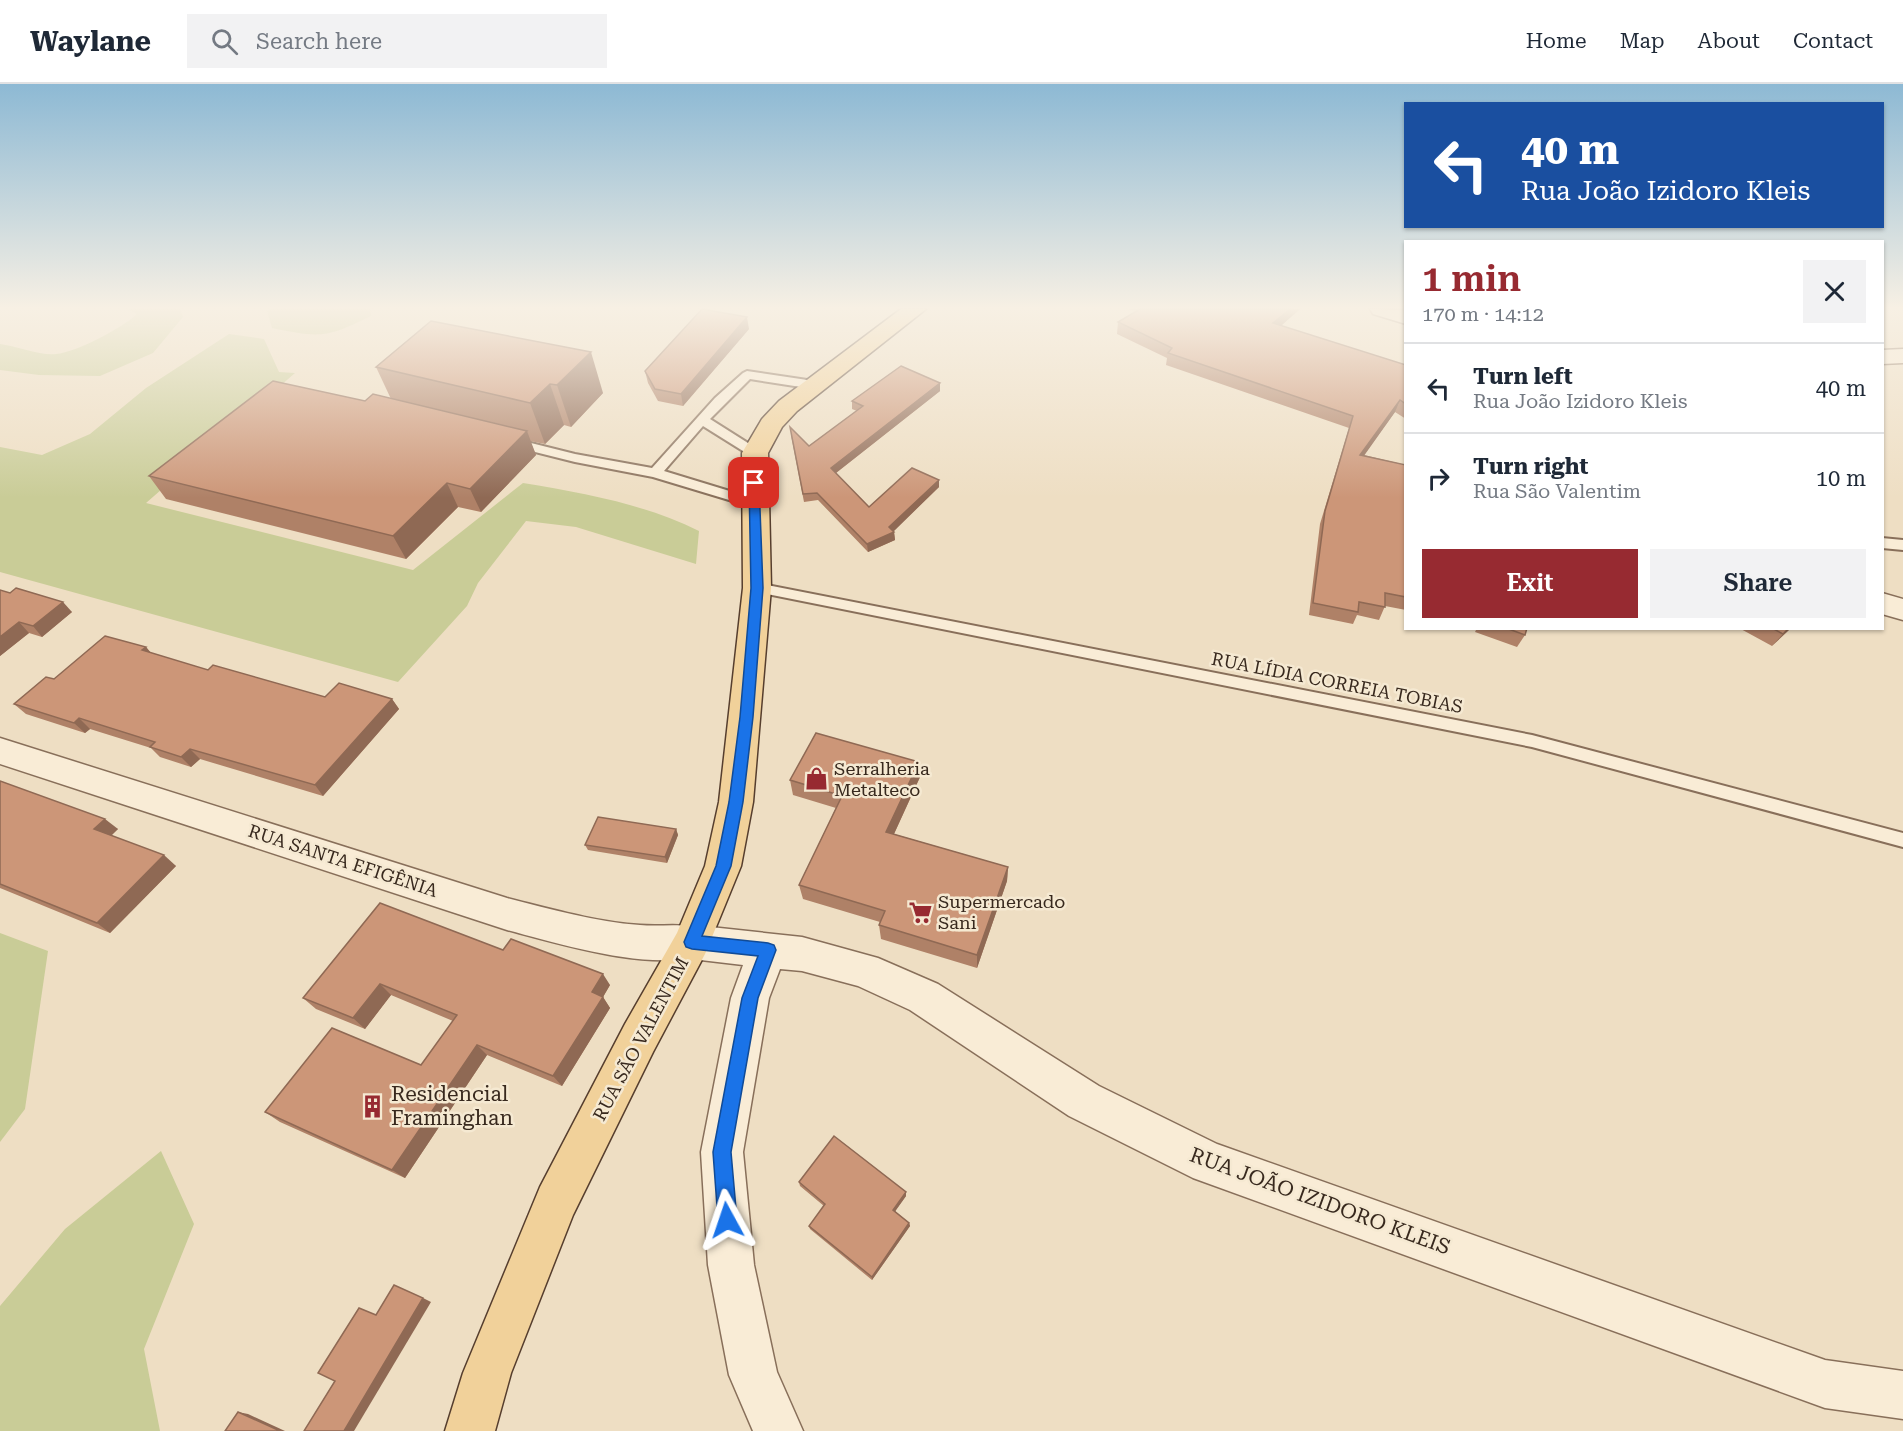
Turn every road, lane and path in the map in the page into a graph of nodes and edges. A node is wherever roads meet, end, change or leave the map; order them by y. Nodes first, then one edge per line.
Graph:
1 (831, 372) edge
2 (814, 385) junction
3 (704, 421) junction
4 (498, 439) edge
5 (755, 453) junction
6 (656, 473) junction
7 (754, 503) junction
8 (1884, 543) edge
9 (1903, 545) edge
10 (757, 588) junction
11 (1884, 604) edge
12 (1903, 610) edge
13 (0, 751) edge
14 (1903, 840) edge
15 (692, 942) junction
16 (768, 950) junction
17 (1903, 1395) edge
18 (470, 1431) edge
19 (778, 1431) edge

1 - 2 main road, RUA SÃO VALENTIM
2 - 3 lane
2 - 5 main road, RUA SÃO VALENTIM
3 - 5 lane
3 - 6 lane
4 - 6 lane
5 - 7 main road, RUA SÃO VALENTIM
6 - 7 lane
7 - 10 main road, RUA SÃO VALENTIM
8 - 9 lane
10 - 14 lane, RUA LÍDIA CORREIA TOBIAS
10 - 15 main road, RUA SÃO VALENTIM
11 - 12 street
13 - 15 street, RUA SANTA EFIGÊNIA
15 - 16 street, RUA JOÃO IZIDORO KLEIS
15 - 18 main road, RUA SÃO VALENTIM
16 - 17 street, RUA JOÃO IZIDORO KLEIS
16 - 19 street

